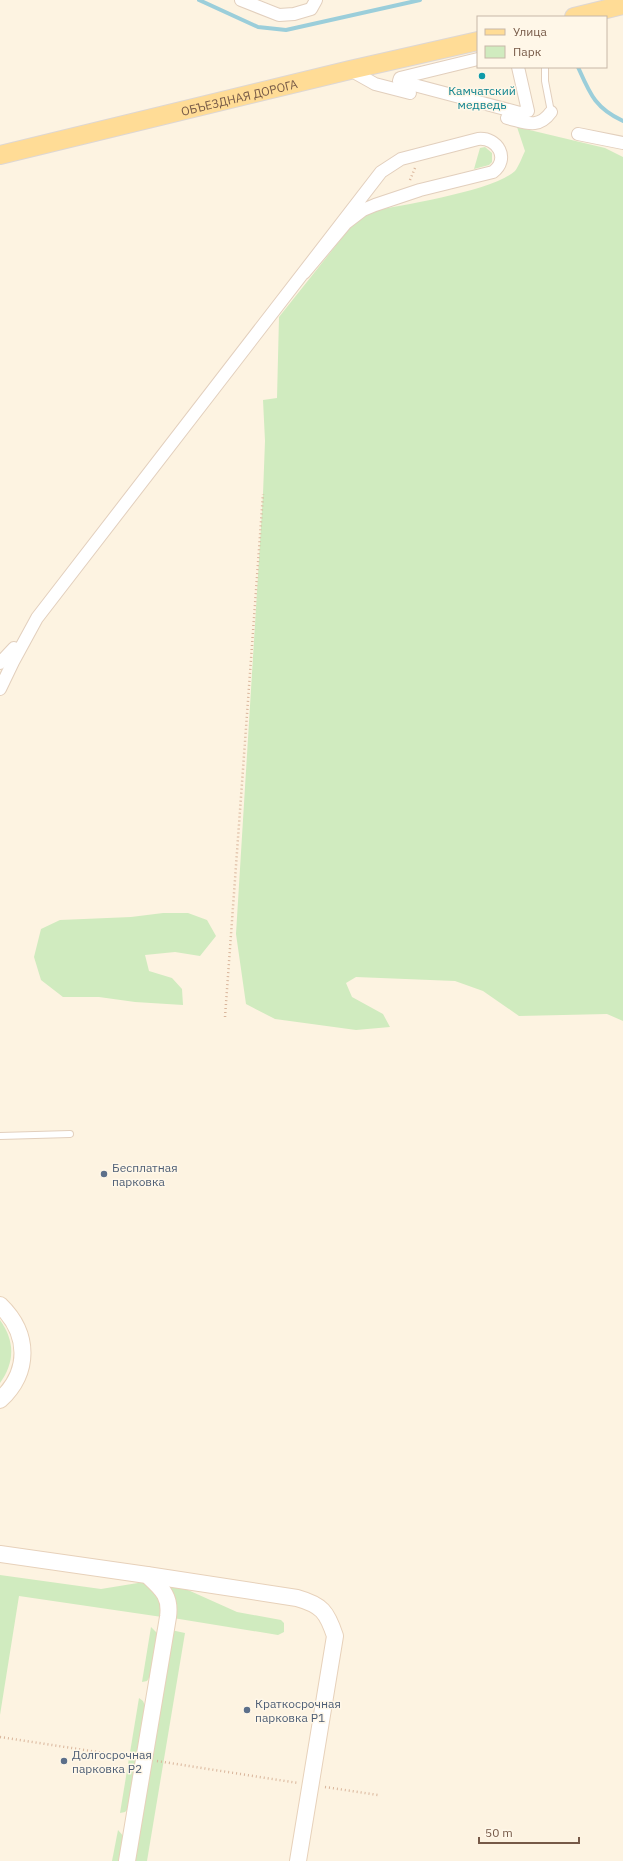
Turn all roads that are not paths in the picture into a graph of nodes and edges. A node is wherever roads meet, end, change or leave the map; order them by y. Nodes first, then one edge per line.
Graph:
1 (241, 0) edge
2 (316, 0) edge
3 (623, 5) edge
4 (578, 16) edge
5 (477, 41) edge
6 (477, 59) edge
7 (518, 68) edge
8 (545, 68) edge
9 (350, 70) junction
10 (551, 112) joint
11 (578, 134) dead end
12 (623, 142) edge
13 (0, 155) edge
14 (304, 273) junction
15 (37, 618) junction
16 (0, 663) edge
17 (0, 689) edge
18 (70, 1134) dead end
19 (0, 1136) edge
20 (0, 1305) edge
21 (0, 1400) edge
22 (0, 1554) edge
23 (147, 1575) junction
24 (127, 1861) edge
25 (298, 1861) edge

1 - 2 street
3 - 4 main road
5 - 9 main road, ОБЪЕЗДНАЯ ДОРОГА
6 - 7 street
8 - 10 lane
9 - 10 street
9 - 13 main road, ОБЪЕЗДНАЯ ДОРОГА
11 - 12 street
14 - 14 street
14 - 15 street
15 - 16 street
15 - 17 street
18 - 19 lane
20 - 21 main road
22 - 23 main road
23 - 24 main road
23 - 25 main road

